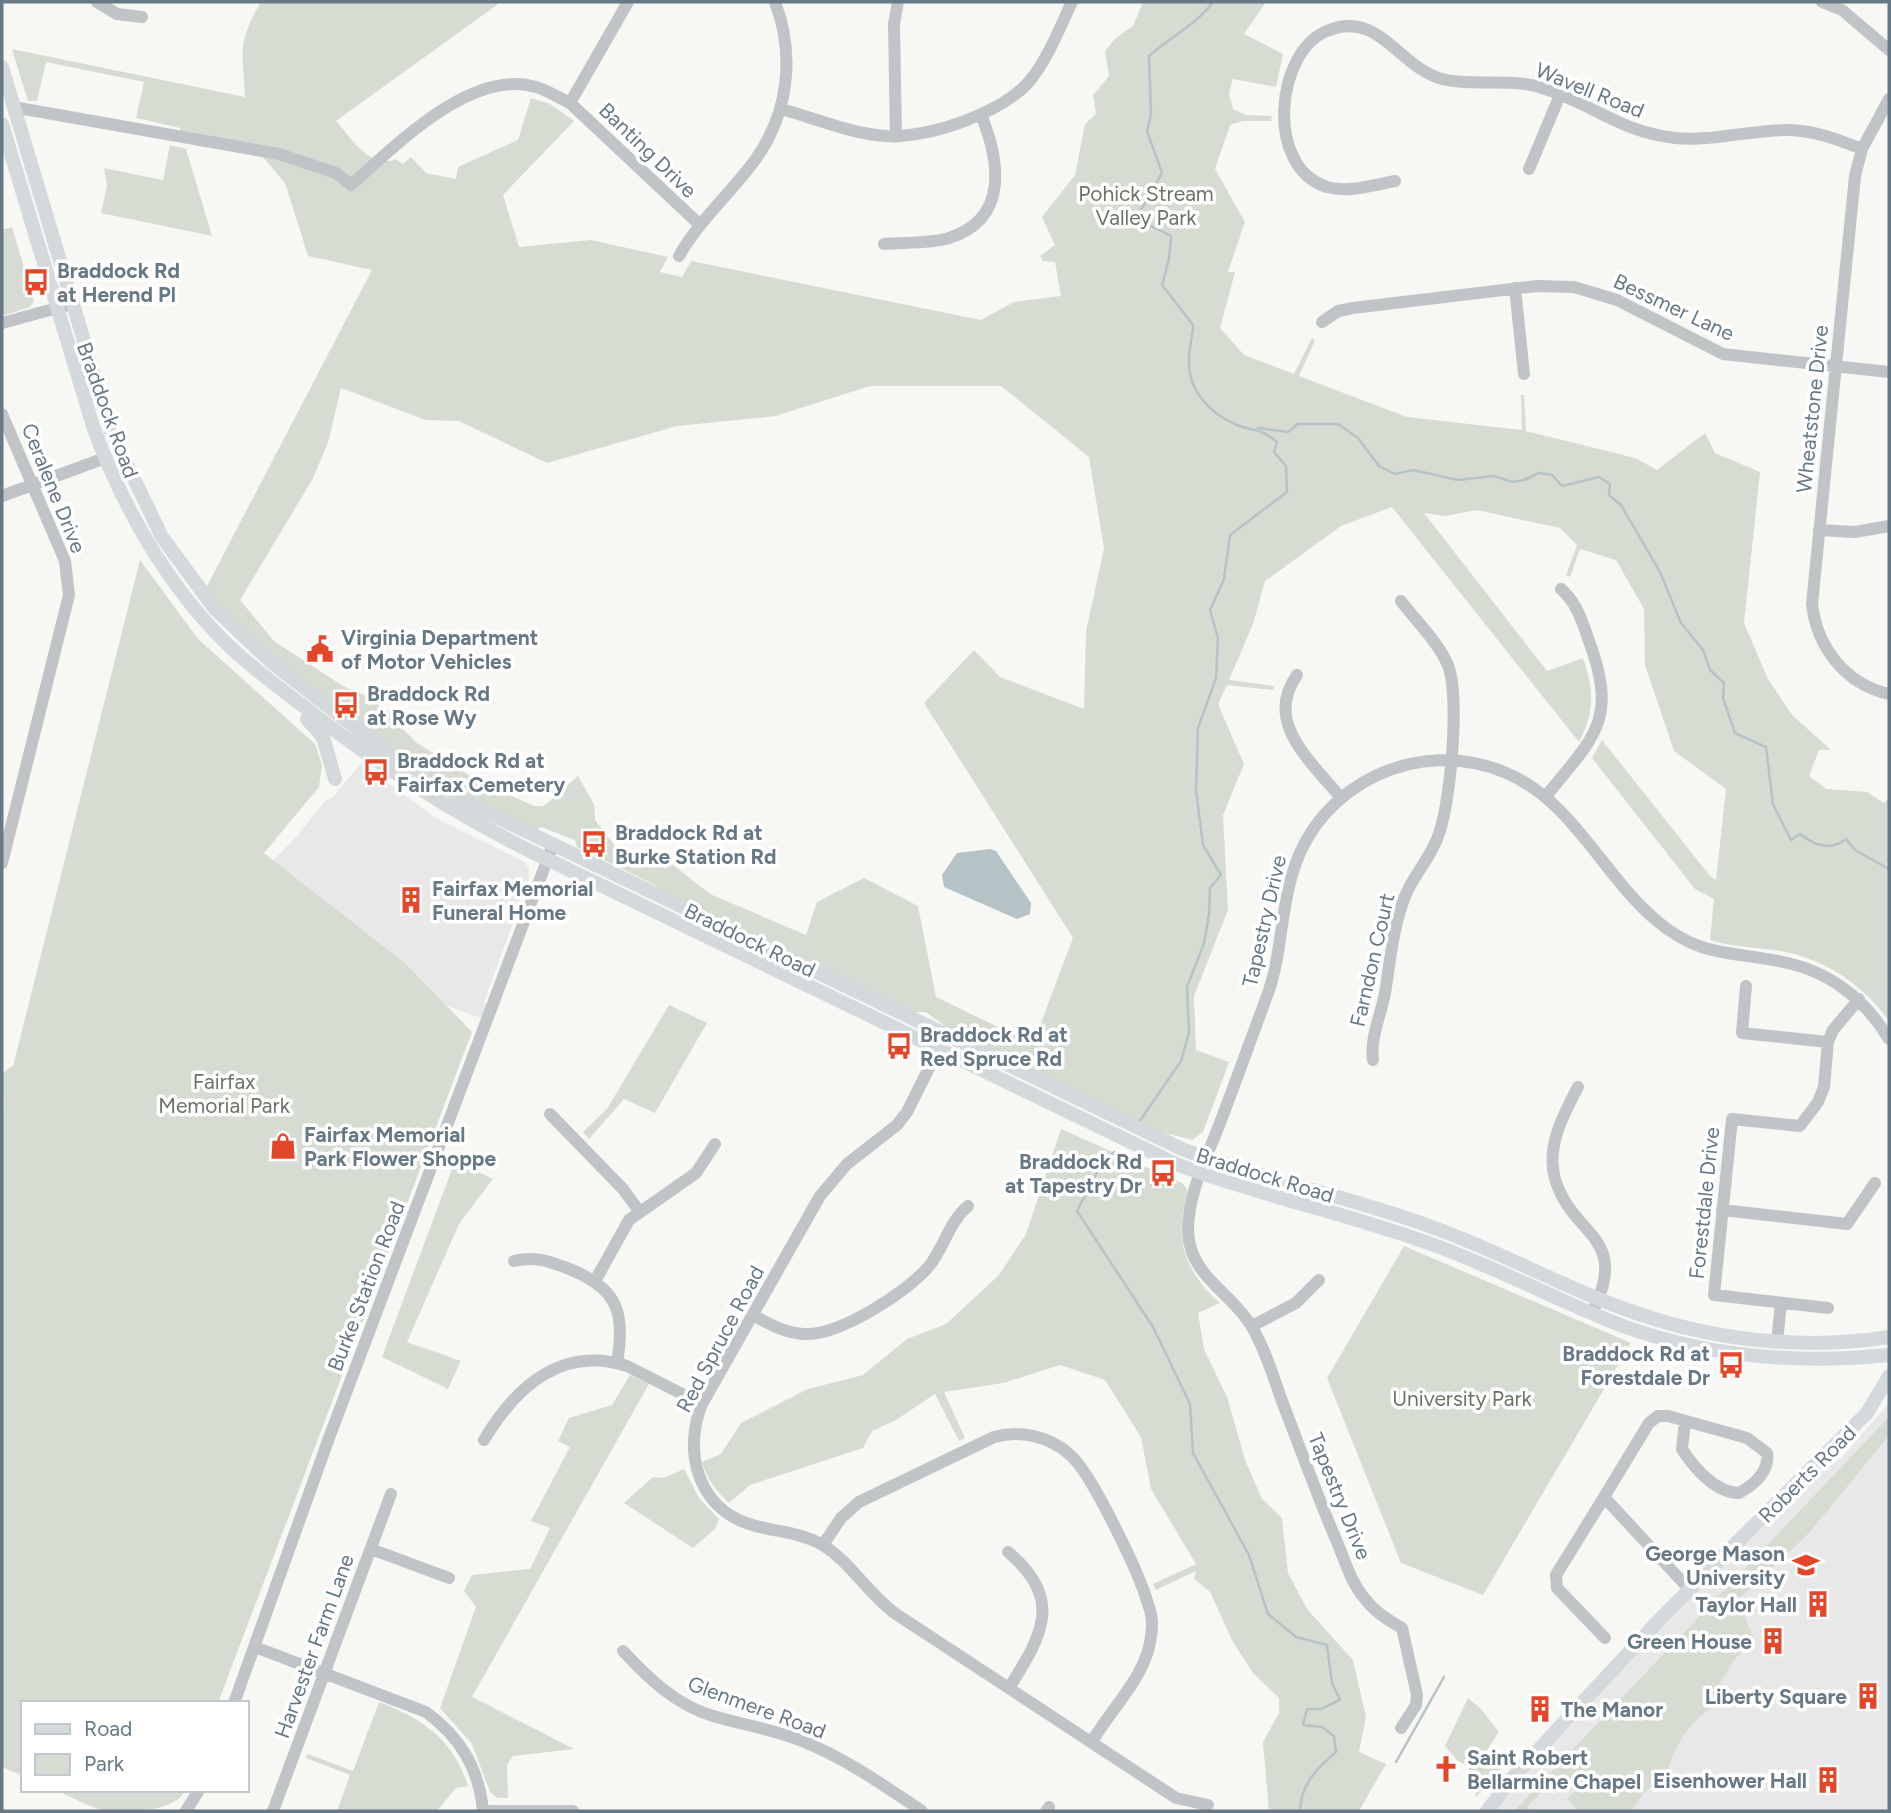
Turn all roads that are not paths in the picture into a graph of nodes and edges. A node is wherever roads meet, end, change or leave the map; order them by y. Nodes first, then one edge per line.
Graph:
1 (97, 2) edge
2 (628, 2) edge
3 (775, 2) edge
4 (898, 2) edge
5 (1072, 2) edge
6 (1822, 2) edge
7 (1845, 6) edge
8 (142, 17) dead end
9 (1889, 50) edge
10 (2, 67) edge
11 (1560, 94) junction
12 (1889, 99) edge
13 (570, 103) junction
14 (13, 107) junction
15 (781, 109) junction
16 (981, 115) junction
17 (2, 124) edge
18 (896, 137) junction
19 (1862, 149) junction
20 (1529, 169) dead end
21 (1395, 181) dead end
22 (699, 224) junction
23 (884, 244) dead end
24 (679, 256) dead end
25 (1515, 288) junction
26 (72, 304) junction
27 (56, 308) junction
28 (1322, 322) dead end
29 (2, 323) edge
30 (1836, 367) junction
31 (1889, 372) edge
32 (1524, 374) dead end
33 (2, 414) edge
34 (105, 458) junction
35 (33, 485) junction
36 (2, 496) edge
37 (1889, 526) edge
38 (1819, 530) junction
39 (1561, 589) dead end
40 (1401, 601) dead end
41 (1297, 676) dead end
42 (270, 680) junction
43 (1889, 694) edge
44 (386, 717) dead end
45 (352, 725) junction
46 (1450, 760) junction
47 (335, 779) dead end
48 (1546, 796) junction
49 (1341, 798) junction
50 (5, 837) edge
51 (554, 844) junction
52 (547, 860) junction
53 (2, 863) edge
54 (1746, 986) dead end
55 (1859, 999) junction
56 (945, 1035) junction
57 (1889, 1039) edge
58 (1828, 1042) junction
59 (938, 1049) junction
60 (1373, 1060) dead end
61 (1578, 1087) dead end
62 (550, 1114) dead end
63 (715, 1144) dead end
64 (1206, 1158) junction
65 (1200, 1173) junction
66 (1875, 1183) dead end
67 (968, 1206) dead end
68 (1722, 1209) junction
69 (639, 1212) junction
70 (514, 1261) dead end
71 (1319, 1280) dead end
72 (595, 1281) junction
73 (1599, 1298) junction
74 (1781, 1303) junction
75 (1828, 1308) dead end
76 (1592, 1314) junction
77 (753, 1315) junction
78 (1252, 1326) junction
79 (1889, 1337) edge
80 (1777, 1342) junction
81 (1889, 1355) edge
82 (617, 1362) junction
83 (1889, 1376) edge
84 (702, 1404) junction
85 (1685, 1421) junction
86 (484, 1440) dead end
87 (391, 1494) dead end
88 (1605, 1496) junction
89 (823, 1545) junction
90 (371, 1549) junction
91 (1008, 1552) dead end
92 (449, 1578) dead end
93 (1690, 1590) junction
94 (1605, 1638) dead end
95 (255, 1647) junction
96 (623, 1651) dead end
97 (325, 1672) junction
98 (1009, 1688) junction
99 (235, 1701) edge
100 (1401, 1728) dead end
101 (1092, 1742) junction
102 (198, 1792) edge
103 (1208, 1805) dead end
104 (186, 1811) edge
105 (274, 1811) edge
106 (483, 1811) edge
107 (573, 1811) edge
108 (922, 1811) edge
109 (1487, 1811) edge

1 - 8 street
2 - 13 street, Banting Drive
3 - 15 street
4 - 18 street
5 - 16 street
6 - 7 street
7 - 9 street
10 - 14 main road, Braddock Road
11 - 19 street, Wavell Road
11 - 20 street
11 - 21 street, Wavell Road
12 - 19 street, Wheatstone Drive
13 - 14 street, Banting Drive
13 - 22 street, Banting Drive
14 - 26 main road, Braddock Road
15 - 18 street
15 - 22 street
16 - 18 street
16 - 23 street
17 - 27 main road, Braddock Road
19 - 30 street, Wheatstone Drive
22 - 24 street
25 - 28 street, Bessmer Lane
25 - 30 street, Bessmer Lane
25 - 32 street
26 - 27 street
26 - 45 main road, Braddock Road
27 - 29 street
27 - 34 main road, Braddock Road
30 - 31 street, Bessmer Lane
30 - 38 street, Wheatstone Drive
33 - 35 street, Ceralene Drive
34 - 35 street
34 - 42 main road, Braddock Road
35 - 36 street
35 - 50 street, Ceralene Drive
37 - 38 street
38 - 43 street, Wheatstone Drive
39 - 48 street
40 - 46 street, Farndon Court
41 - 49 street
42 - 47 main road
42 - 52 main road, Braddock Road
44 - 45 main road
45 - 51 main road, Braddock Road
46 - 48 street, Tapestry Drive
46 - 49 street, Tapestry Drive
46 - 60 street, Farndon Court
48 - 55 street, Tapestry Drive
49 - 64 street, Tapestry Drive
50 - 53 street, Ceralene Drive
51 - 52 street, Burke Station Road
51 - 56 main road, Braddock Road
52 - 59 main road, Braddock Road
52 - 95 street, Burke Station Road
54 - 58 street
55 - 57 street, Tapestry Drive
55 - 58 street, Forestdale Drive
56 - 59 street, Red Spruce Road
56 - 64 main road, Braddock Road
58 - 68 street, Forestdale Drive
59 - 65 main road, Braddock Road
59 - 77 street, Red Spruce Road
61 - 73 street
62 - 69 street
63 - 69 street
64 - 65 street, Tapestry Drive
64 - 73 main road, Braddock Road
65 - 76 main road, Braddock Road
65 - 78 street, Tapestry Drive
66 - 68 street
67 - 77 street
68 - 74 street, Forestdale Drive
69 - 72 street
70 - 72 street
71 - 78 street
72 - 82 street
73 - 76 street
73 - 80 main road, Braddock Road
74 - 75 street
74 - 80 street
76 - 81 main road, Braddock Road
77 - 84 street, Red Spruce Road
78 - 100 street, Tapestry Drive
79 - 80 main road, Braddock Road
82 - 84 street
82 - 86 street
83 - 93 main road, Roberts Road
84 - 89 street, Red Spruce Road
85 - 85 street
85 - 88 street
87 - 90 street, Harvester Farm Lane
88 - 93 street
88 - 94 street
89 - 98 street, Red Spruce Road
89 - 101 street
90 - 92 street
90 - 97 street, Harvester Farm Lane
91 - 98 street
93 - 109 main road, Roberts Road
95 - 97 street
95 - 99 street, Burke Station Road
96 - 108 street, Glenmere Road
97 - 105 street, Harvester Farm Lane
97 - 106 street
98 - 101 street, Red Spruce Road
101 - 103 street, Red Spruce Road
102 - 104 street
106 - 107 street

